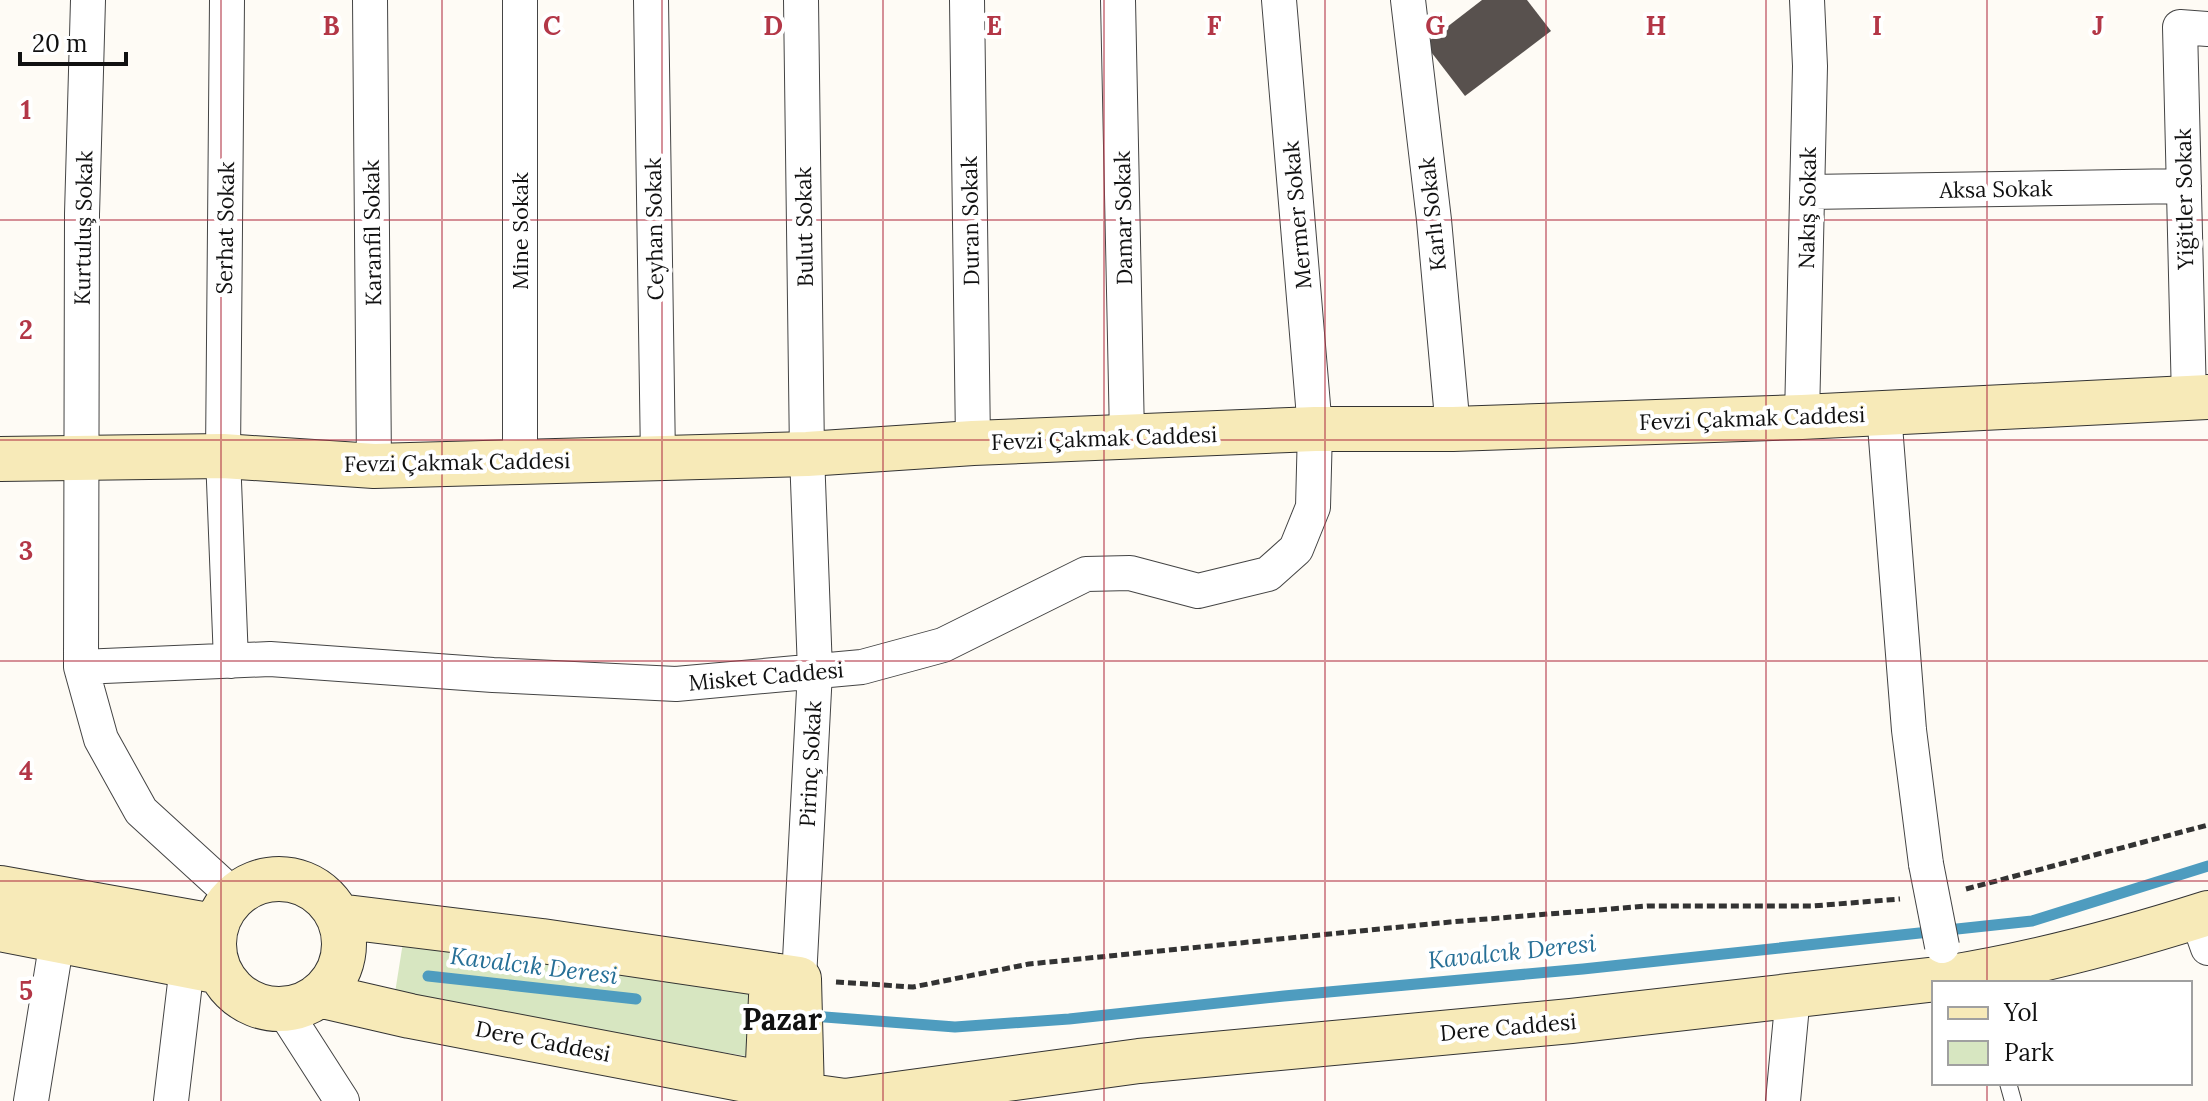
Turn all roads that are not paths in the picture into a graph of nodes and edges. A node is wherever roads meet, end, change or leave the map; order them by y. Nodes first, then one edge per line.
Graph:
1 (88, 0) edge
2 (227, 0) edge
3 (370, 0) edge
4 (520, 0) edge
5 (651, 0) edge
6 (801, 0) edge
7 (967, 0) edge
8 (1118, 0) edge
9 (1279, 0) edge
10 (1408, 0) edge
11 (1807, 0) edge
12 (2208, 29) edge
13 (2184, 186) junction
14 (1808, 192) junction
15 (2198, 398) edge
16 (1884, 413) junction
17 (1802, 417) junction
18 (1315, 429) junction
19 (1453, 429) junction
20 (1127, 436) junction
21 (973, 443) junction
22 (807, 454) junction
23 (223, 456) junction
24 (80, 457) junction
25 (658, 458) junction
26 (0, 459) edge
27 (520, 462) junction
28 (374, 466) junction
29 (231, 661) junction
30 (81, 667) junction
31 (815, 671) junction
32 (0, 888) edge
33 (224, 911) junction
34 (338, 916) junction
35 (2204, 926) edge
36 (0, 929) edge
37 (57, 940) junction
38 (203, 969) junction
39 (1964, 969) edge
40 (786, 977) junction
41 (1793, 995) junction
42 (301, 1002) junction
43 (784, 1090) junction
44 (31, 1101) edge
45 (171, 1101) edge
46 (342, 1101) edge
47 (845, 1101) edge
48 (1783, 1101) edge

1 - 24 street, Kurtuluş Sokak
2 - 23 street, Serhat Sokak
3 - 28 street, Karanfil Sokak
4 - 27 street, Mine Sokak
5 - 25 street, Ceyhan Sokak
6 - 22 street, Bulut Sokak
7 - 21 street, Duran Sokak
8 - 20 street, Damar Sokak
9 - 18 street, Mermer Sokak
10 - 19 street, Karlı Sokak
11 - 14 street, Nakış Sokak
12 - 13 street, Yiğitler Sokak
13 - 14 street, Aksa Sokak
13 - 15 street, Yiğitler Sokak
14 - 17 street, Nakış Sokak
15 - 16 street, Fevzi Çakmak Caddesi
16 - 17 street, Fevzi Çakmak Caddesi
16 - 39 street, bridge
17 - 19 street, Fevzi Çakmak Caddesi
18 - 19 street, Fevzi Çakmak Caddesi
18 - 20 street, Fevzi Çakmak Caddesi
18 - 31 street, Misket Caddesi
20 - 21 street, Fevzi Çakmak Caddesi
21 - 22 street, Fevzi Çakmak Caddesi
22 - 25 street, Fevzi Çakmak Caddesi
22 - 31 street, Pirinç Sokak
23 - 24 street, Fevzi Çakmak Caddesi
23 - 28 street, Fevzi Çakmak Caddesi
23 - 29 street, Serhat Sokak
24 - 26 street, Fevzi Çakmak Caddesi
24 - 30 street, Kurtuluş Sokak
25 - 27 street, Fevzi Çakmak Caddesi
27 - 28 street, Fevzi Çakmak Caddesi
29 - 30 street, Misket Caddesi
29 - 31 street, Misket Caddesi
30 - 33 street, Kurtuluş Sokak
31 - 40 street, Pirinç Sokak
32 - 33 street
33 - 34 street
33 - 38 street
34 - 40 street
34 - 42 street
35 - 39 street, Dere Caddesi
36 - 37 street
37 - 38 street
37 - 44 street
38 - 42 street, Dere Caddesi
38 - 45 street
39 - 41 street, Dere Caddesi
40 - 43 street
41 - 47 street, Dere Caddesi
41 - 48 street
42 - 43 street, Dere Caddesi
42 - 46 street
43 - 47 street, Dere Caddesi

